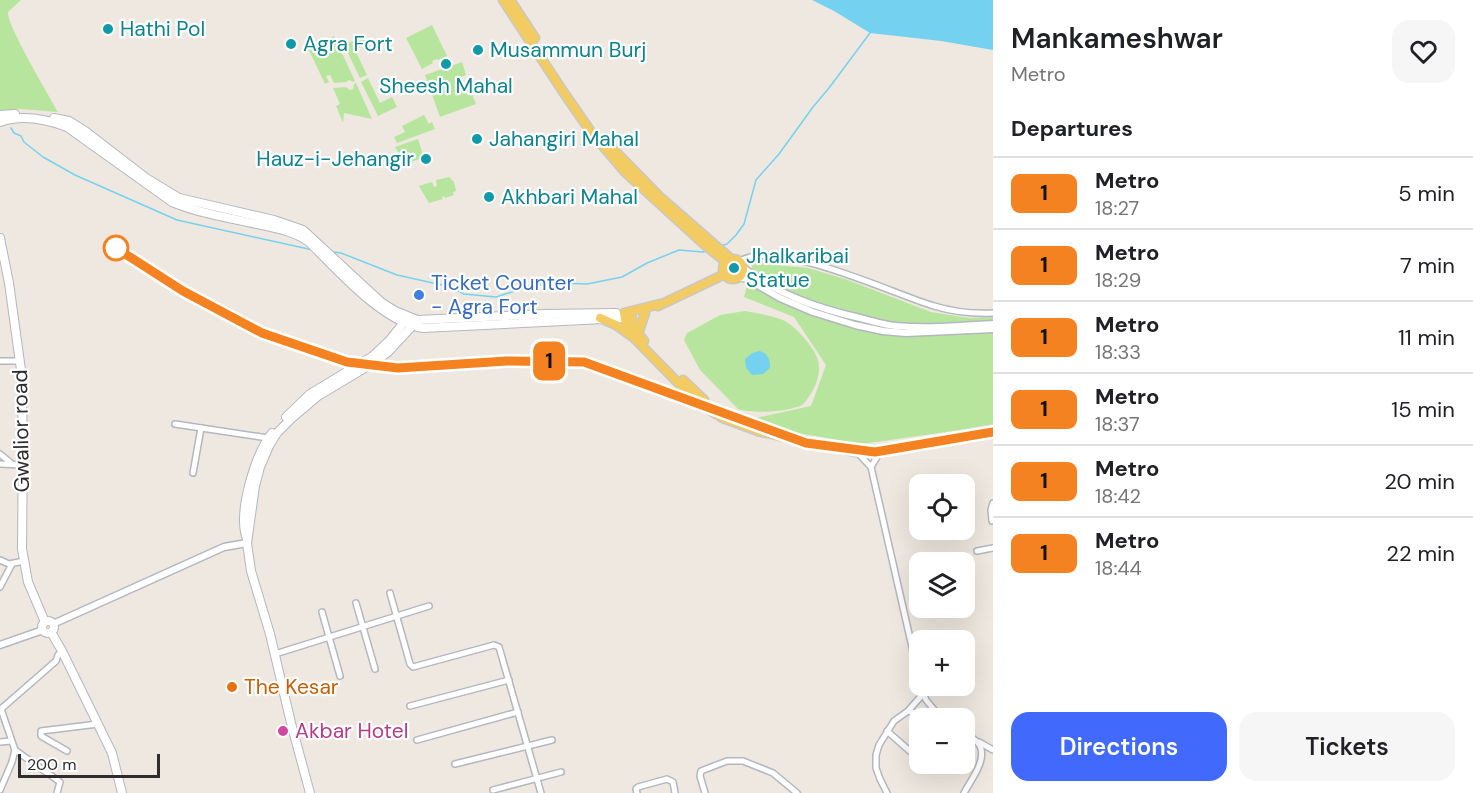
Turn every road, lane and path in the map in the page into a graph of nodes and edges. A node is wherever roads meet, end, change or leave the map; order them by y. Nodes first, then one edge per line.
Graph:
1 (503, 0) edge
2 (510, 0) edge
3 (0, 115) edge
4 (0, 122) edge
5 (177, 201) junction
6 (0, 238) edge
7 (708, 243) junction
8 (735, 262) junction
9 (725, 274) junction
10 (349, 277) junction
11 (739, 277) junction
12 (660, 304) junction
13 (388, 313) junction
14 (645, 313) junction
15 (993, 313) edge
16 (627, 315) junction
17 (600, 318) junction
18 (406, 320) junction
19 (415, 323) junction
20 (993, 324) edge
21 (427, 327) junction
22 (993, 329) edge
23 (393, 336) junction
24 (636, 336) junction
25 (394, 346) junction
26 (0, 361) edge
27 (20, 361) junction
28 (175, 424) dead end
29 (201, 428) junction
30 (993, 430) edge
31 (268, 438) junction
32 (856, 452) junction
33 (880, 452) junction
34 (0, 454) edge
35 (0, 464) edge
36 (12, 465) junction
37 (23, 465) junction
38 (871, 466) junction
39 (193, 473) dead end
40 (993, 503) edge
41 (992, 521) edge
42 (247, 541) junction
43 (993, 548) edge
44 (977, 552) dead end
45 (0, 560) edge
46 (24, 561) junction
47 (12, 564) junction
48 (0, 587) edge
49 (390, 593) dead end
50 (356, 603) dead end
51 (429, 606) dead end
52 (322, 612) dead end
53 (396, 616) junction
54 (363, 626) junction
55 (48, 627) junction
56 (909, 635) edge
57 (329, 637) junction
58 (0, 645) edge
59 (62, 651) junction
60 (275, 654) junction
61 (375, 669) dead end
62 (340, 676) dead end
63 (509, 680) junction
64 (921, 696) edge
65 (410, 706) dead end
66 (1, 707) edge
67 (908, 711) joint
68 (518, 712) junction
69 (98, 724) junction
70 (887, 731) junction
71 (417, 740) dead end
72 (552, 740) dead end
73 (975, 740) joint
74 (11, 741) junction
75 (0, 742) edge
76 (528, 746) junction
77 (15, 750) junction
78 (909, 750) edge
79 (993, 750) edge
80 (67, 751) dead end
81 (455, 764) dead end
82 (561, 772) dead end
83 (975, 773) edge
84 (974, 774) edge
85 (537, 778) junction
86 (0, 790) edge
87 (493, 790) dead end
88 (57, 793) edge
89 (122, 793) edge
90 (310, 793) edge
91 (541, 793) edge
92 (637, 793) edge
93 (675, 793) edge
94 (705, 793) edge
95 (797, 793) edge
96 (887, 793) edge
97 (964, 793) edge

1 - 7 main road
2 - 7 main road
3 - 5 main road
4 - 5 main road
5 - 10 main road
6 - 27 main road, Gwalior road
7 - 8 main road
8 - 9 main road
8 - 11 main road
8 - 15 street
8 - 20 street
9 - 11 main road
9 - 12 main road
10 - 13 main road
10 - 18 main road
11 - 22 street
12 - 14 main road
12 - 16 main road
13 - 18 main road
13 - 23 main road
14 - 16 main road
14 - 24 main road
16 - 17 main road
16 - 19 main road
16 - 24 main road
17 - 21 main road
17 - 24 main road
18 - 19 main road
18 - 23 main road
19 - 21 main road
19 - 25 main road
21 - 25 main road
23 - 31 main road
24 - 32 main road
25 - 42 main road
26 - 27 street
27 - 37 main road, Gwalior road
28 - 29 street
29 - 31 street
29 - 39 street
30 - 33 main road
31 - 42 main road
32 - 33 main road
32 - 38 street
33 - 38 street
34 - 36 street
35 - 36 street
36 - 37 street
37 - 46 main road, Gwalior road
38 - 56 street
40 - 41 street
42 - 55 street
42 - 60 main road
43 - 44 street
45 - 47 street
46 - 47 street
46 - 55 main road, Gwalior road
47 - 48 street
49 - 53 street
50 - 54 street
51 - 53 street
52 - 57 street
53 - 54 street
53 - 63 street
54 - 57 street
54 - 61 street
55 - 58 street
55 - 59 main road, Gwalior road
57 - 60 street
57 - 62 street
59 - 66 street
59 - 69 main road, Gwalior road
60 - 90 main road
63 - 65 street
63 - 68 street
64 - 67 street
66 - 74 street
67 - 70 street
68 - 71 street
68 - 76 street
69 - 80 street
69 - 89 main road, Gwalior road
70 - 78 street
70 - 96 street
72 - 76 street
73 - 79 street
73 - 83 street
74 - 75 street
74 - 77 street
76 - 81 street
76 - 85 street
77 - 86 street
77 - 88 street
82 - 85 street
84 - 97 street
85 - 87 street
85 - 91 street
92 - 93 street
94 - 95 street

